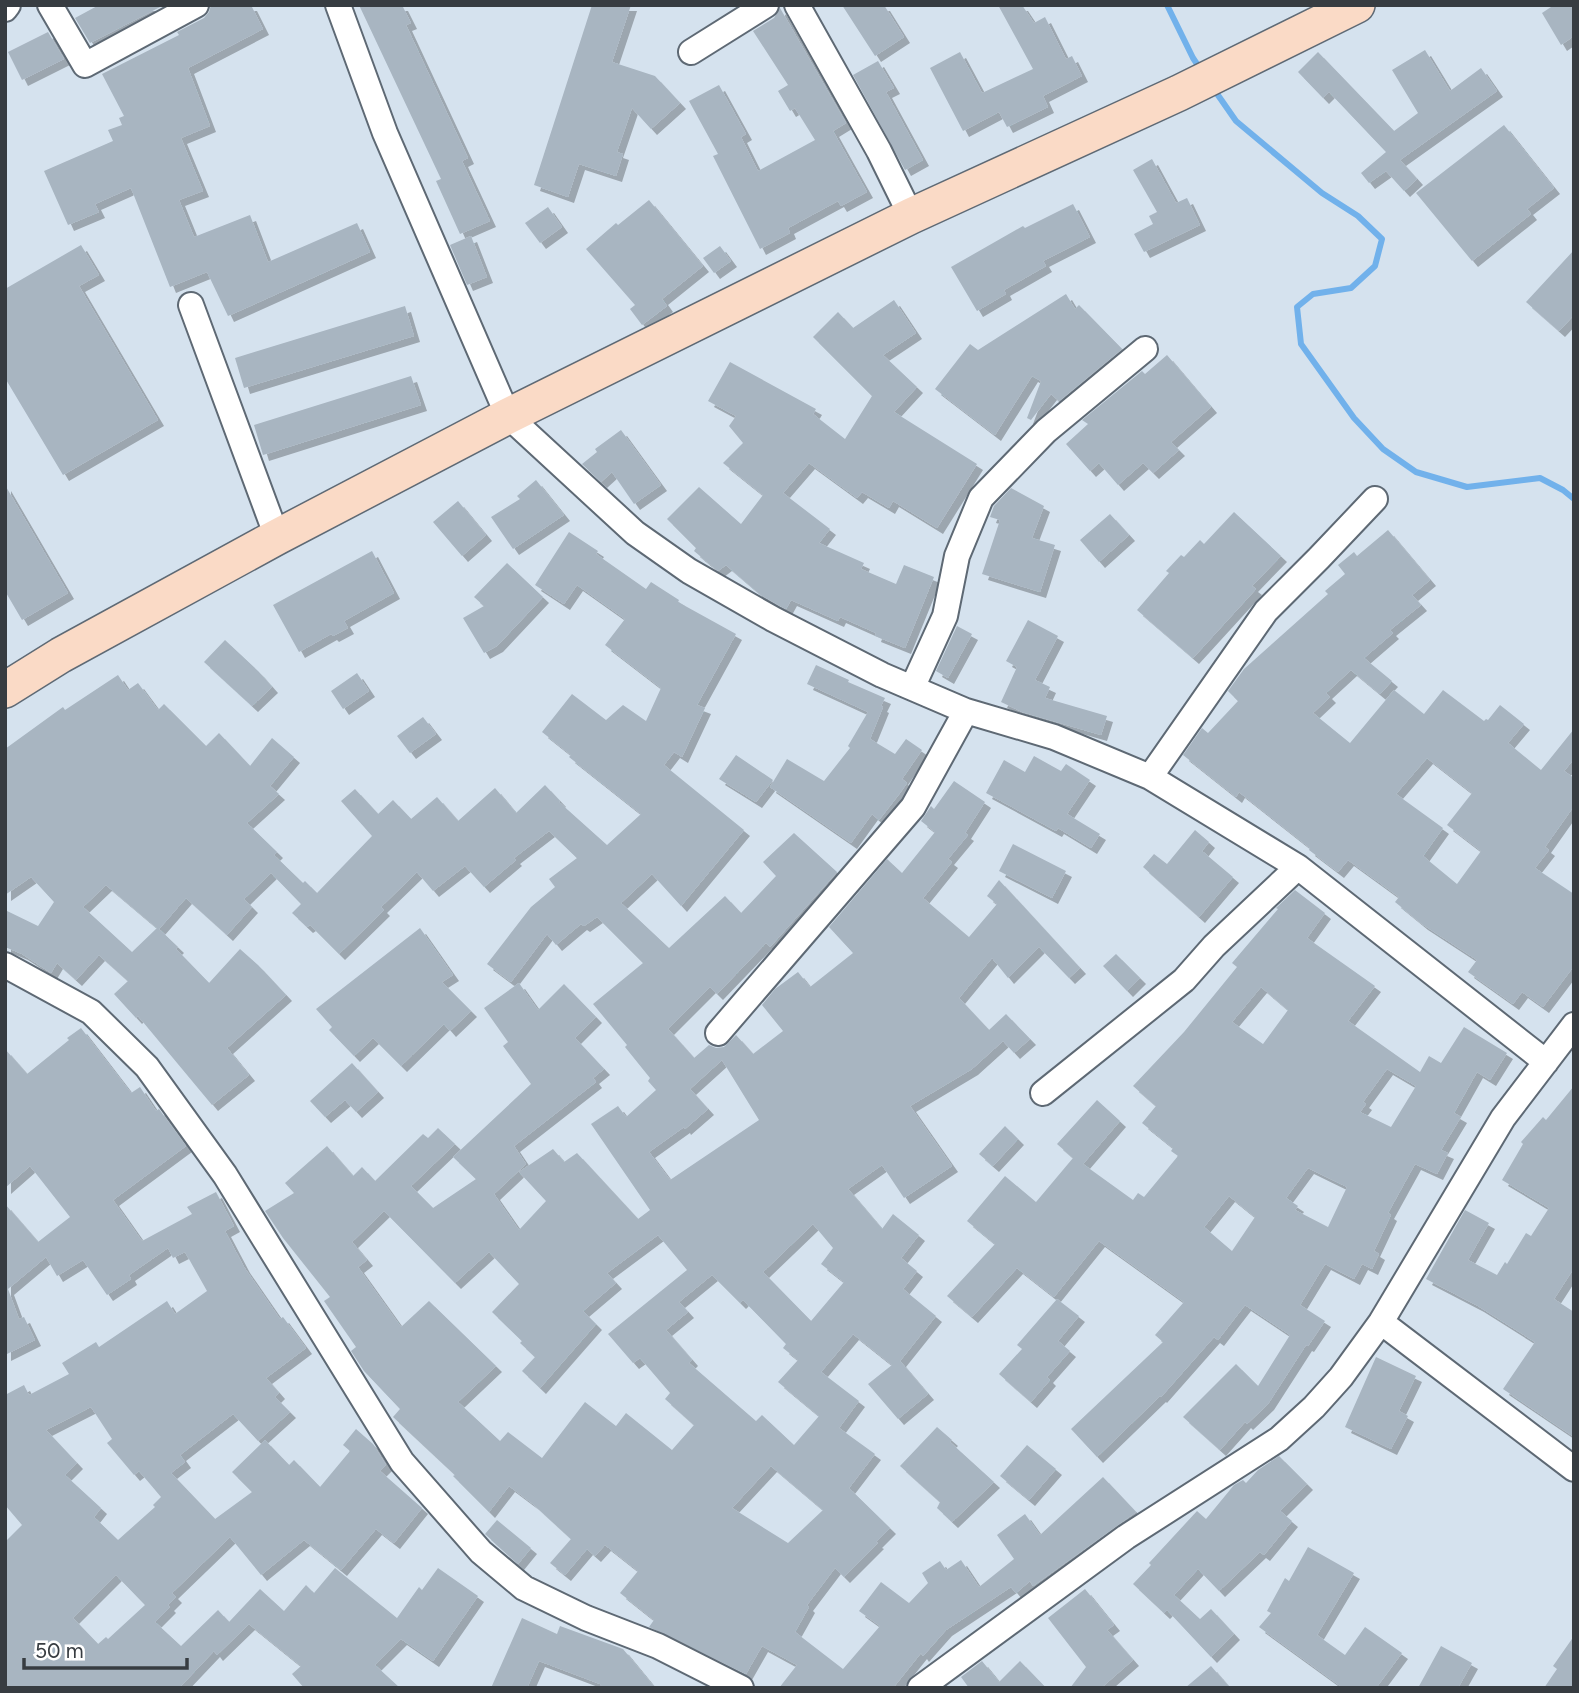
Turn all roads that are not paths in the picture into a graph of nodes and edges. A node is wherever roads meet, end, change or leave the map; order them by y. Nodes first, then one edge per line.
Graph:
1 (50, 5) edge
2 (196, 5) edge
3 (338, 5) edge
4 (766, 5) edge
5 (797, 5) edge
6 (1357, 5) edge
7 (691, 52) dead end
8 (911, 216) junction
9 (191, 305) dead end
10 (1145, 349) dead end
11 (508, 416) junction
12 (1375, 499) dead end
13 (277, 537) junction
14 (913, 686) junction
15 (5, 690) edge
16 (966, 711) junction
17 (1150, 777) junction
18 (1298, 867) junction
19 (5, 965) edge
20 (1574, 1025) edge
21 (718, 1033) dead end
22 (1546, 1062) junction
23 (1043, 1093) dead end
24 (1381, 1322) junction
25 (1574, 1469) edge
26 (741, 1688) edge
27 (920, 1688) edge

1 - 2 street
3 - 11 street
4 - 7 street
5 - 8 street
6 - 8 main road
8 - 11 main road
9 - 13 street
10 - 14 street
11 - 13 main road
11 - 14 street
12 - 17 street
13 - 15 main road
14 - 16 street
16 - 17 street
16 - 21 street
17 - 18 street
18 - 22 street
18 - 23 street
19 - 26 street
20 - 22 street
22 - 24 street
24 - 25 street
24 - 27 street

